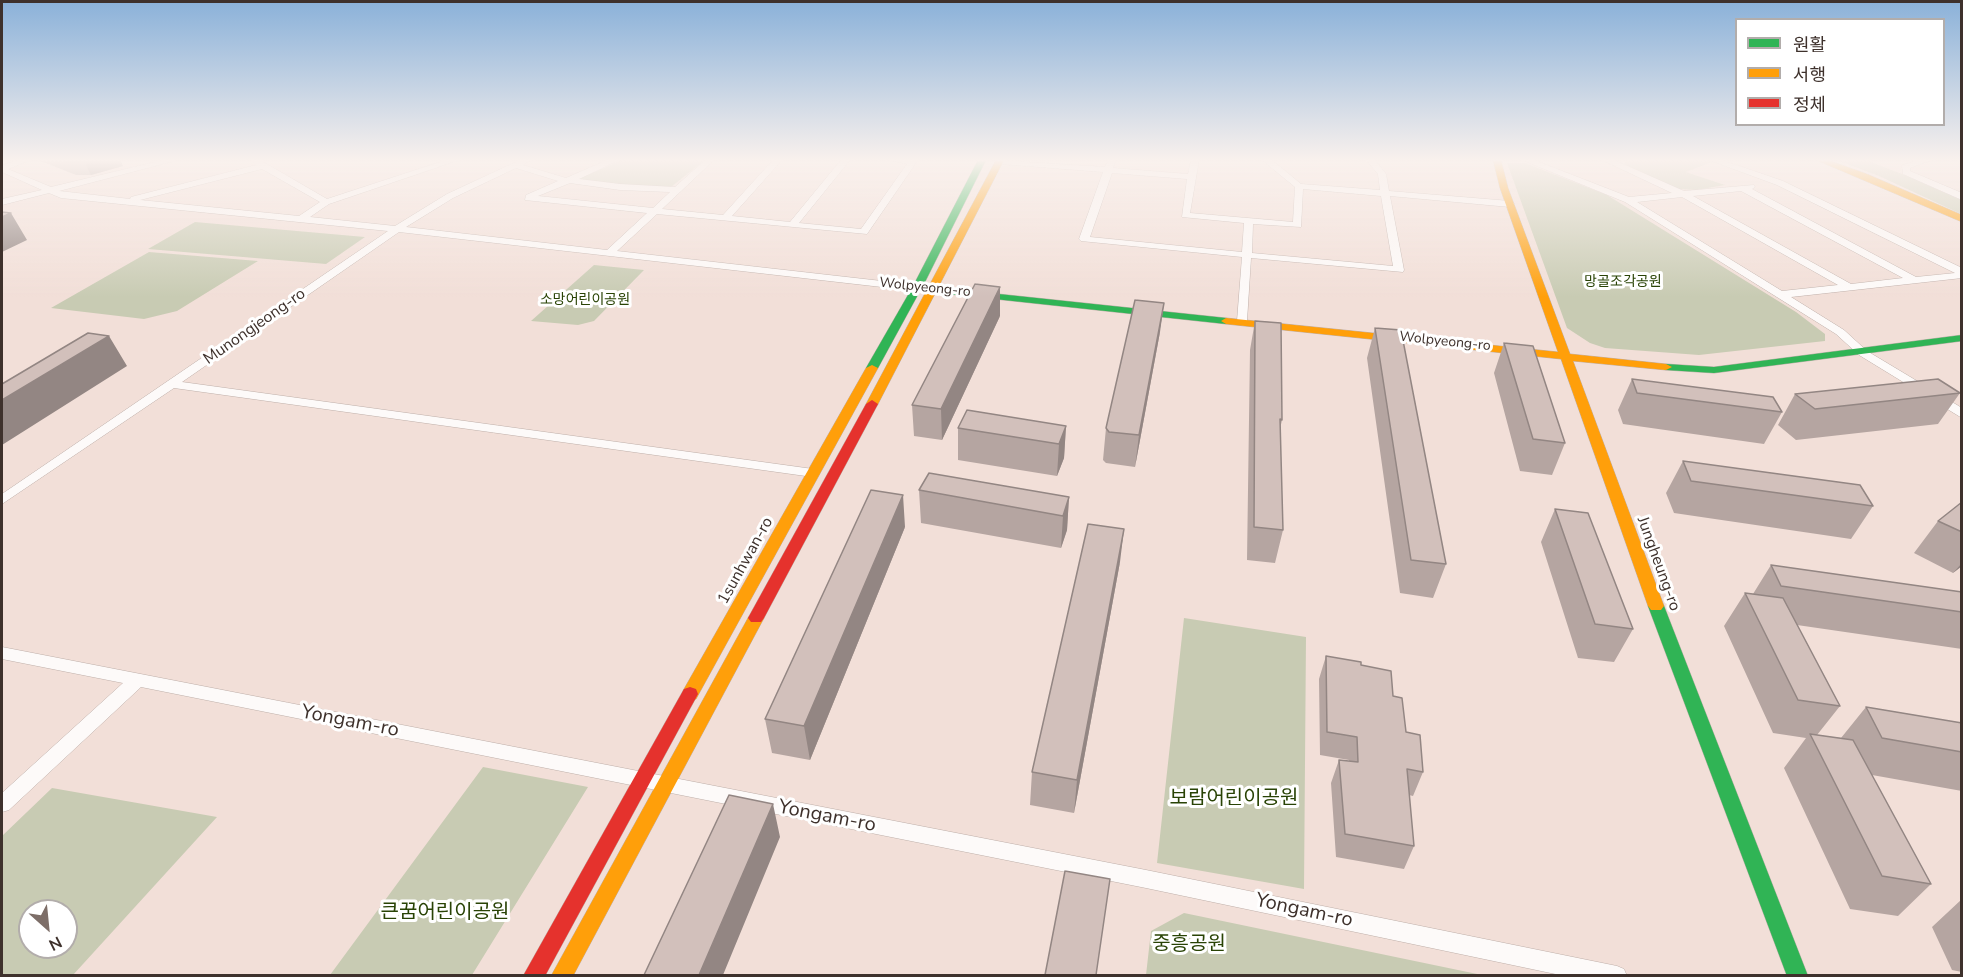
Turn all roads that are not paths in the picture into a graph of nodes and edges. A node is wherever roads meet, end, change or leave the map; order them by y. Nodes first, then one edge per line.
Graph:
1 (171, 206) edge
2 (321, 206) edge
3 (435, 206) edge
4 (596, 206) edge
5 (660, 206) edge
6 (737, 206) edge
7 (808, 206) edge
8 (883, 206) edge
9 (959, 206) edge
10 (977, 206) edge
11 (1096, 206) edge
12 (1187, 206) edge
13 (1298, 206) edge
14 (1389, 206) edge
15 (1511, 206) edge
16 (1637, 206) edge
17 (1704, 206) edge
18 (1776, 206) edge
19 (1825, 206) edge
20 (1931, 206) edge
21 (653, 212) junction
22 (301, 219) junction
23 (725, 219) junction
24 (1962, 219) edge
25 (1249, 220) junction
26 (792, 225) junction
27 (397, 229) junction
28 (609, 253) junction
29 (1247, 255) junction
30 (1962, 273) edge
31 (1914, 280) junction
32 (1847, 286) junction
33 (917, 288) junction
34 (934, 289) junction
35 (1778, 295) junction
36 (1242, 321) junction
37 (1962, 338) edge
38 (1863, 352) junction
39 (1564, 355) junction
40 (172, 384) junction
41 (1962, 414) edge
42 (813, 474) junction
43 (2, 500) edge
44 (2, 653) edge
45 (139, 679) junction
46 (642, 781) junction
47 (663, 786) junction
48 (2, 804) edge
49 (533, 975) edge
50 (561, 975) edge
51 (1617, 975) edge
52 (1798, 975) edge

1 - 22 street, Wolpyeong-ro
2 - 22 street
3 - 27 street, Munongjeong-ro
4 - 21 street
5 - 21 street
6 - 23 street
7 - 26 street
8 - 26 street
9 - 33 street, 1sunhwan-ro
10 - 34 street
11 - 29 street
12 - 25 street
13 - 25 street
14 - 29 street
15 - 39 street, Jungheung-ro
16 - 35 street
17 - 32 street
18 - 31 street
19 - 30 street
20 - 24 street
21 - 23 street
21 - 28 street
22 - 27 street, Wolpyeong-ro
23 - 26 street
25 - 29 street
27 - 28 street, Wolpyeong-ro
27 - 40 street, Munongjeong-ro
28 - 33 street, Wolpyeong-ro
29 - 36 street
30 - 31 street
31 - 32 street
32 - 35 street
33 - 34 street, Wolpyeong-ro
33 - 42 street, 1sunhwan-ro
34 - 36 street, Wolpyeong-ro
34 - 47 street
35 - 38 street
36 - 39 street, Wolpyeong-ro
37 - 38 street, Wolpyeong-ro
38 - 39 street, Wolpyeong-ro
38 - 41 street
39 - 52 street, Jungheung-ro
40 - 42 street
40 - 43 street, Munongjeong-ro
42 - 46 street, 1sunhwan-ro
44 - 45 street, Yongam-ro
45 - 46 street, Yongam-ro
45 - 48 street
46 - 47 street, Yongam-ro
46 - 49 street, 1sunhwan-ro
47 - 50 street
47 - 51 street, Yongam-ro

